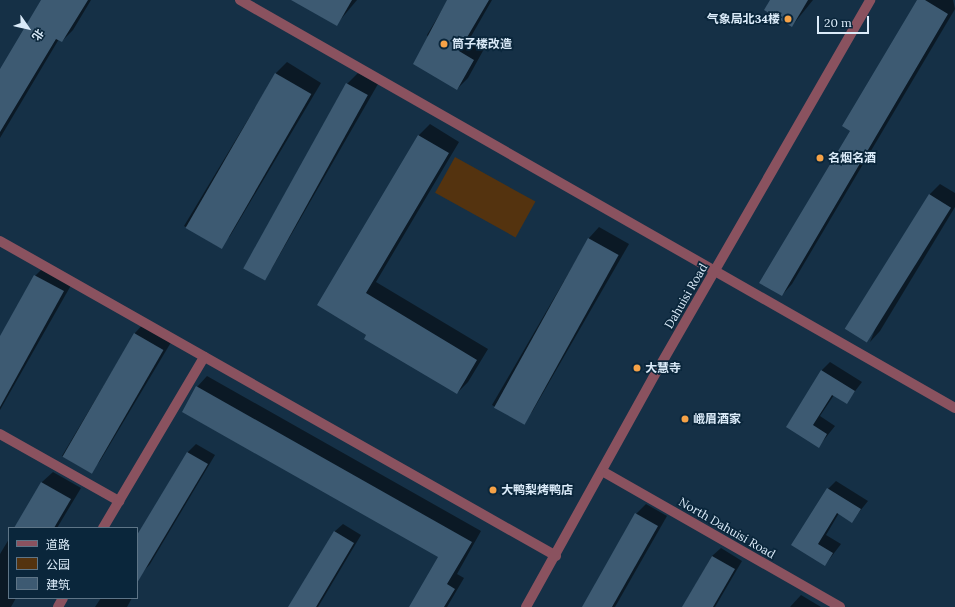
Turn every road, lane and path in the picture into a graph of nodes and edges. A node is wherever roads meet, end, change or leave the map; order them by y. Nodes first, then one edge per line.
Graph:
1 (240, 0) edge
2 (870, 0) edge
3 (0, 241) edge
4 (716, 270) junction
5 (204, 357) junction
6 (955, 408) edge
7 (0, 434) edge
8 (602, 471) junction
9 (119, 501) junction
10 (104, 527) edge
11 (556, 556) junction
12 (526, 607) edge
13 (840, 607) edge

1 - 4 street
2 - 4 street, Dahuisi Road
3 - 5 street
4 - 6 street
4 - 8 street, Dahuisi Road
5 - 9 street
5 - 11 street
7 - 9 street
8 - 11 street, Dahuisi Road
8 - 13 street, North Dahuisi Road
9 - 10 street
11 - 12 street, Dahuisi Road

